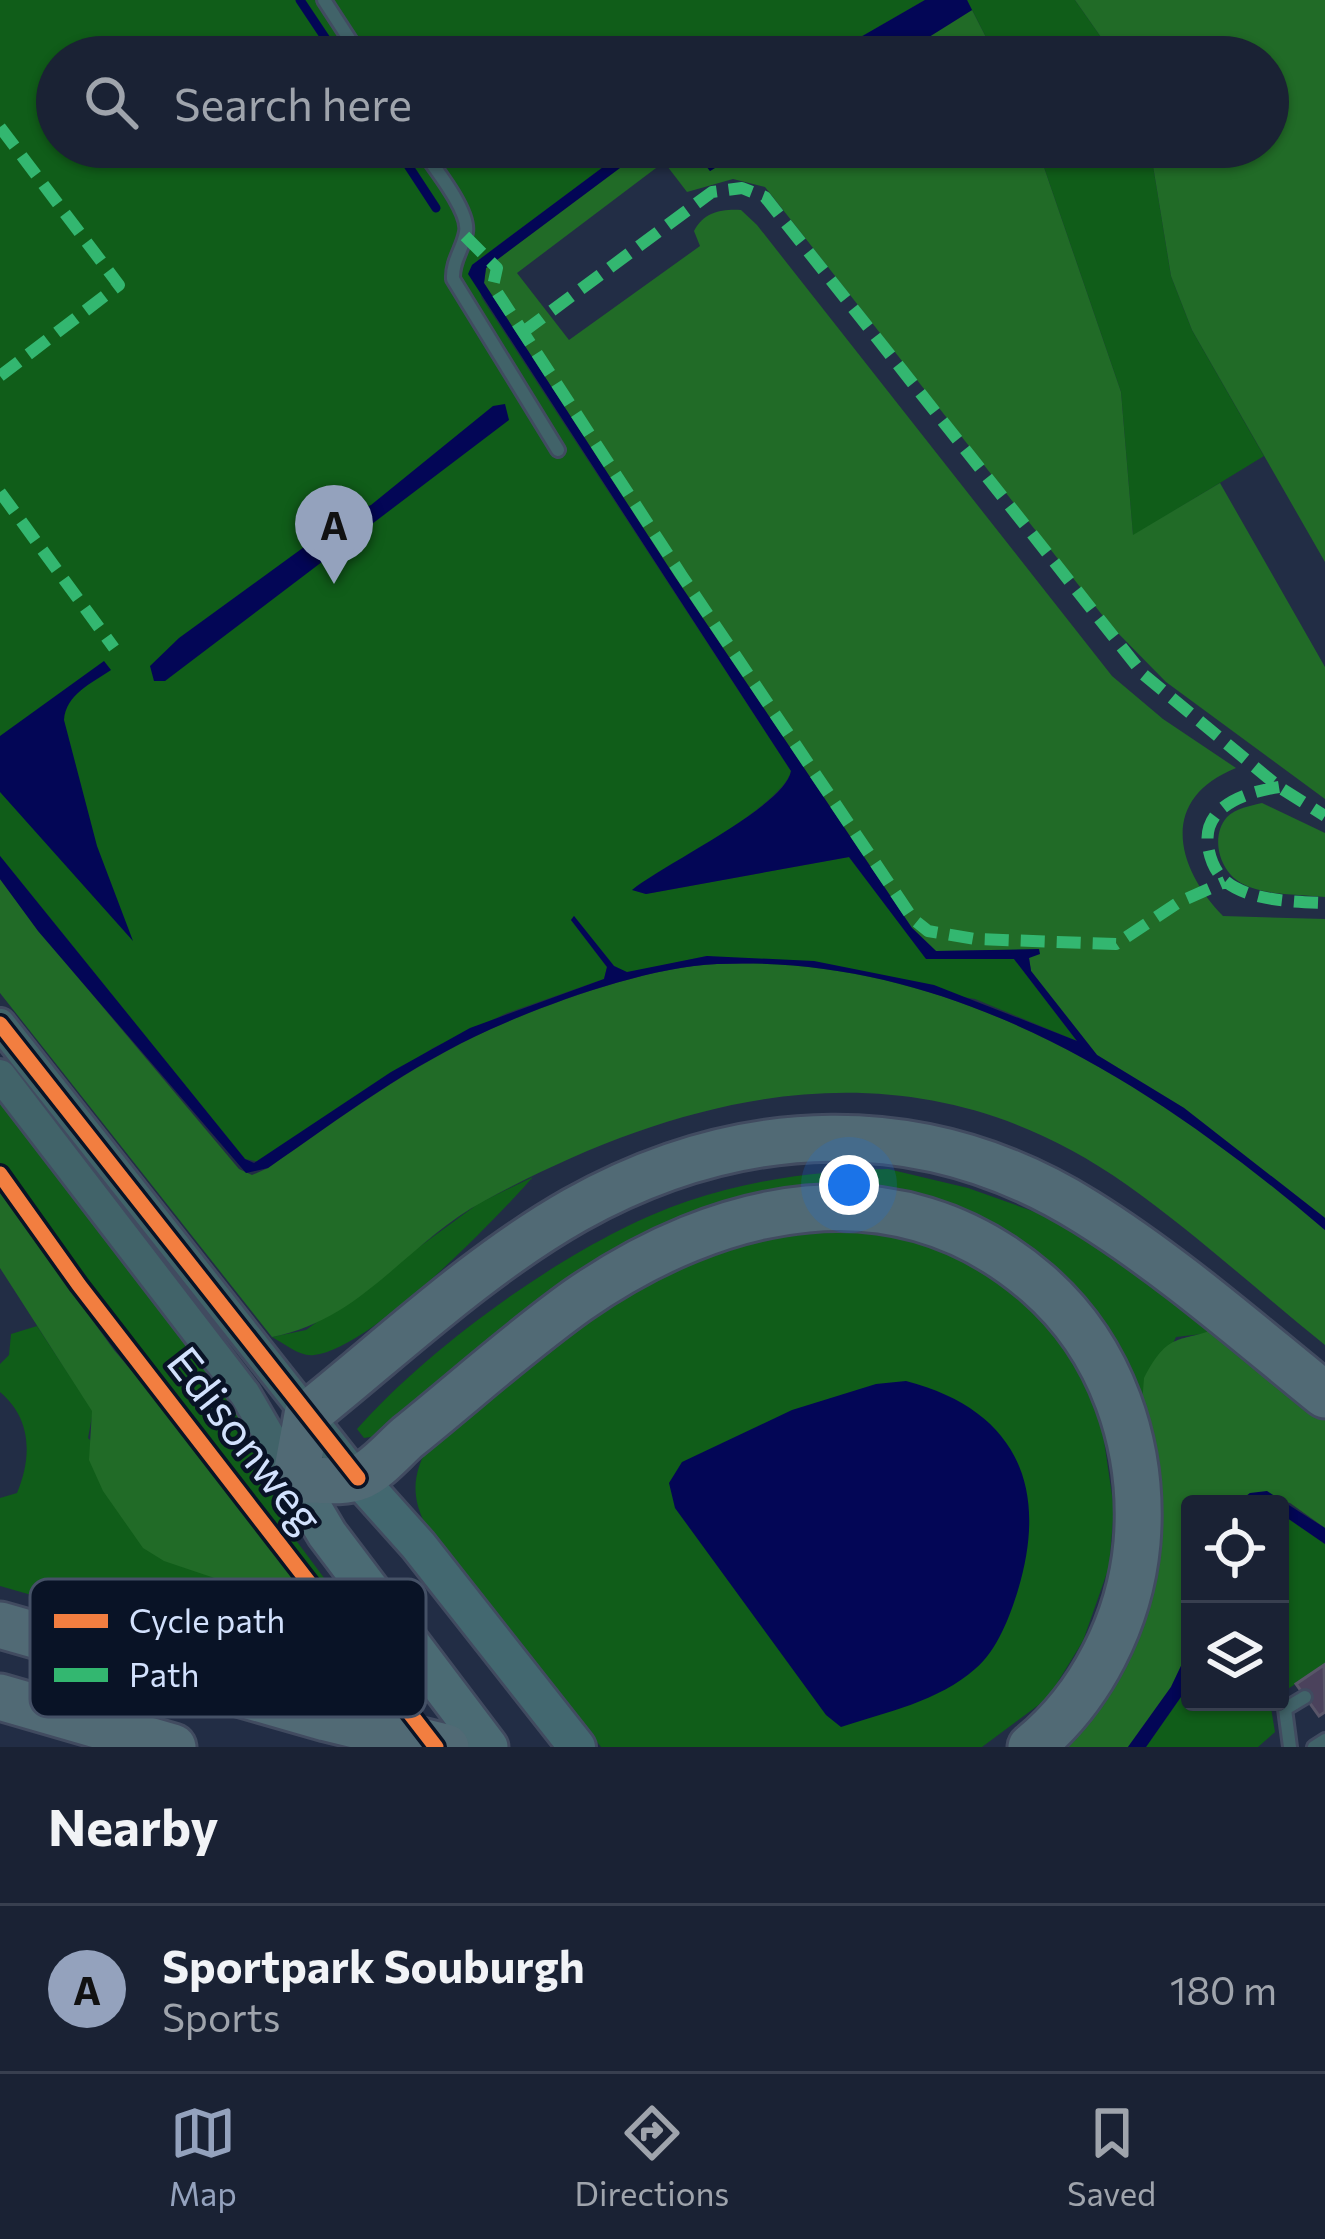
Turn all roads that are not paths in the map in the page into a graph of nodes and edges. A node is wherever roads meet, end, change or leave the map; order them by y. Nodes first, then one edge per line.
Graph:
1 (324, 0) edge
2 (348, 36) edge
3 (434, 168) edge
4 (558, 450) dead end
5 (0, 1024) edge
6 (0, 1075) edge
7 (1325, 1394) edge
8 (307, 1415) junction
9 (358, 1478) junction
10 (296, 1480) junction
11 (361, 1579) edge
12 (0, 1625) edge
13 (30, 1634) edge
14 (426, 1666) edge
15 (0, 1696) edge
16 (1305, 1696) dead end
17 (30, 1705) edge
18 (71, 1717) edge
19 (322, 1717) edge
20 (1325, 1740) edge
21 (173, 1747) edge
22 (446, 1747) edge
23 (488, 1747) edge
24 (577, 1747) edge
25 (1031, 1747) edge
26 (1290, 1747) edge
27 (1314, 1747) edge

1 - 2 lane
3 - 4 lane
5 - 8 street, Edisonweg
6 - 10 street, Edisonweg
7 - 8 highway
8 - 9 street, Edisonweg
8 - 10 highway
9 - 10 highway
9 - 24 main road, Edisonweg
9 - 25 highway
10 - 11 main road, Edisonweg
12 - 13 highway
14 - 23 main road, Edisonweg
15 - 17 highway
16 - 26 lane
18 - 21 highway
19 - 22 highway
20 - 27 lane

